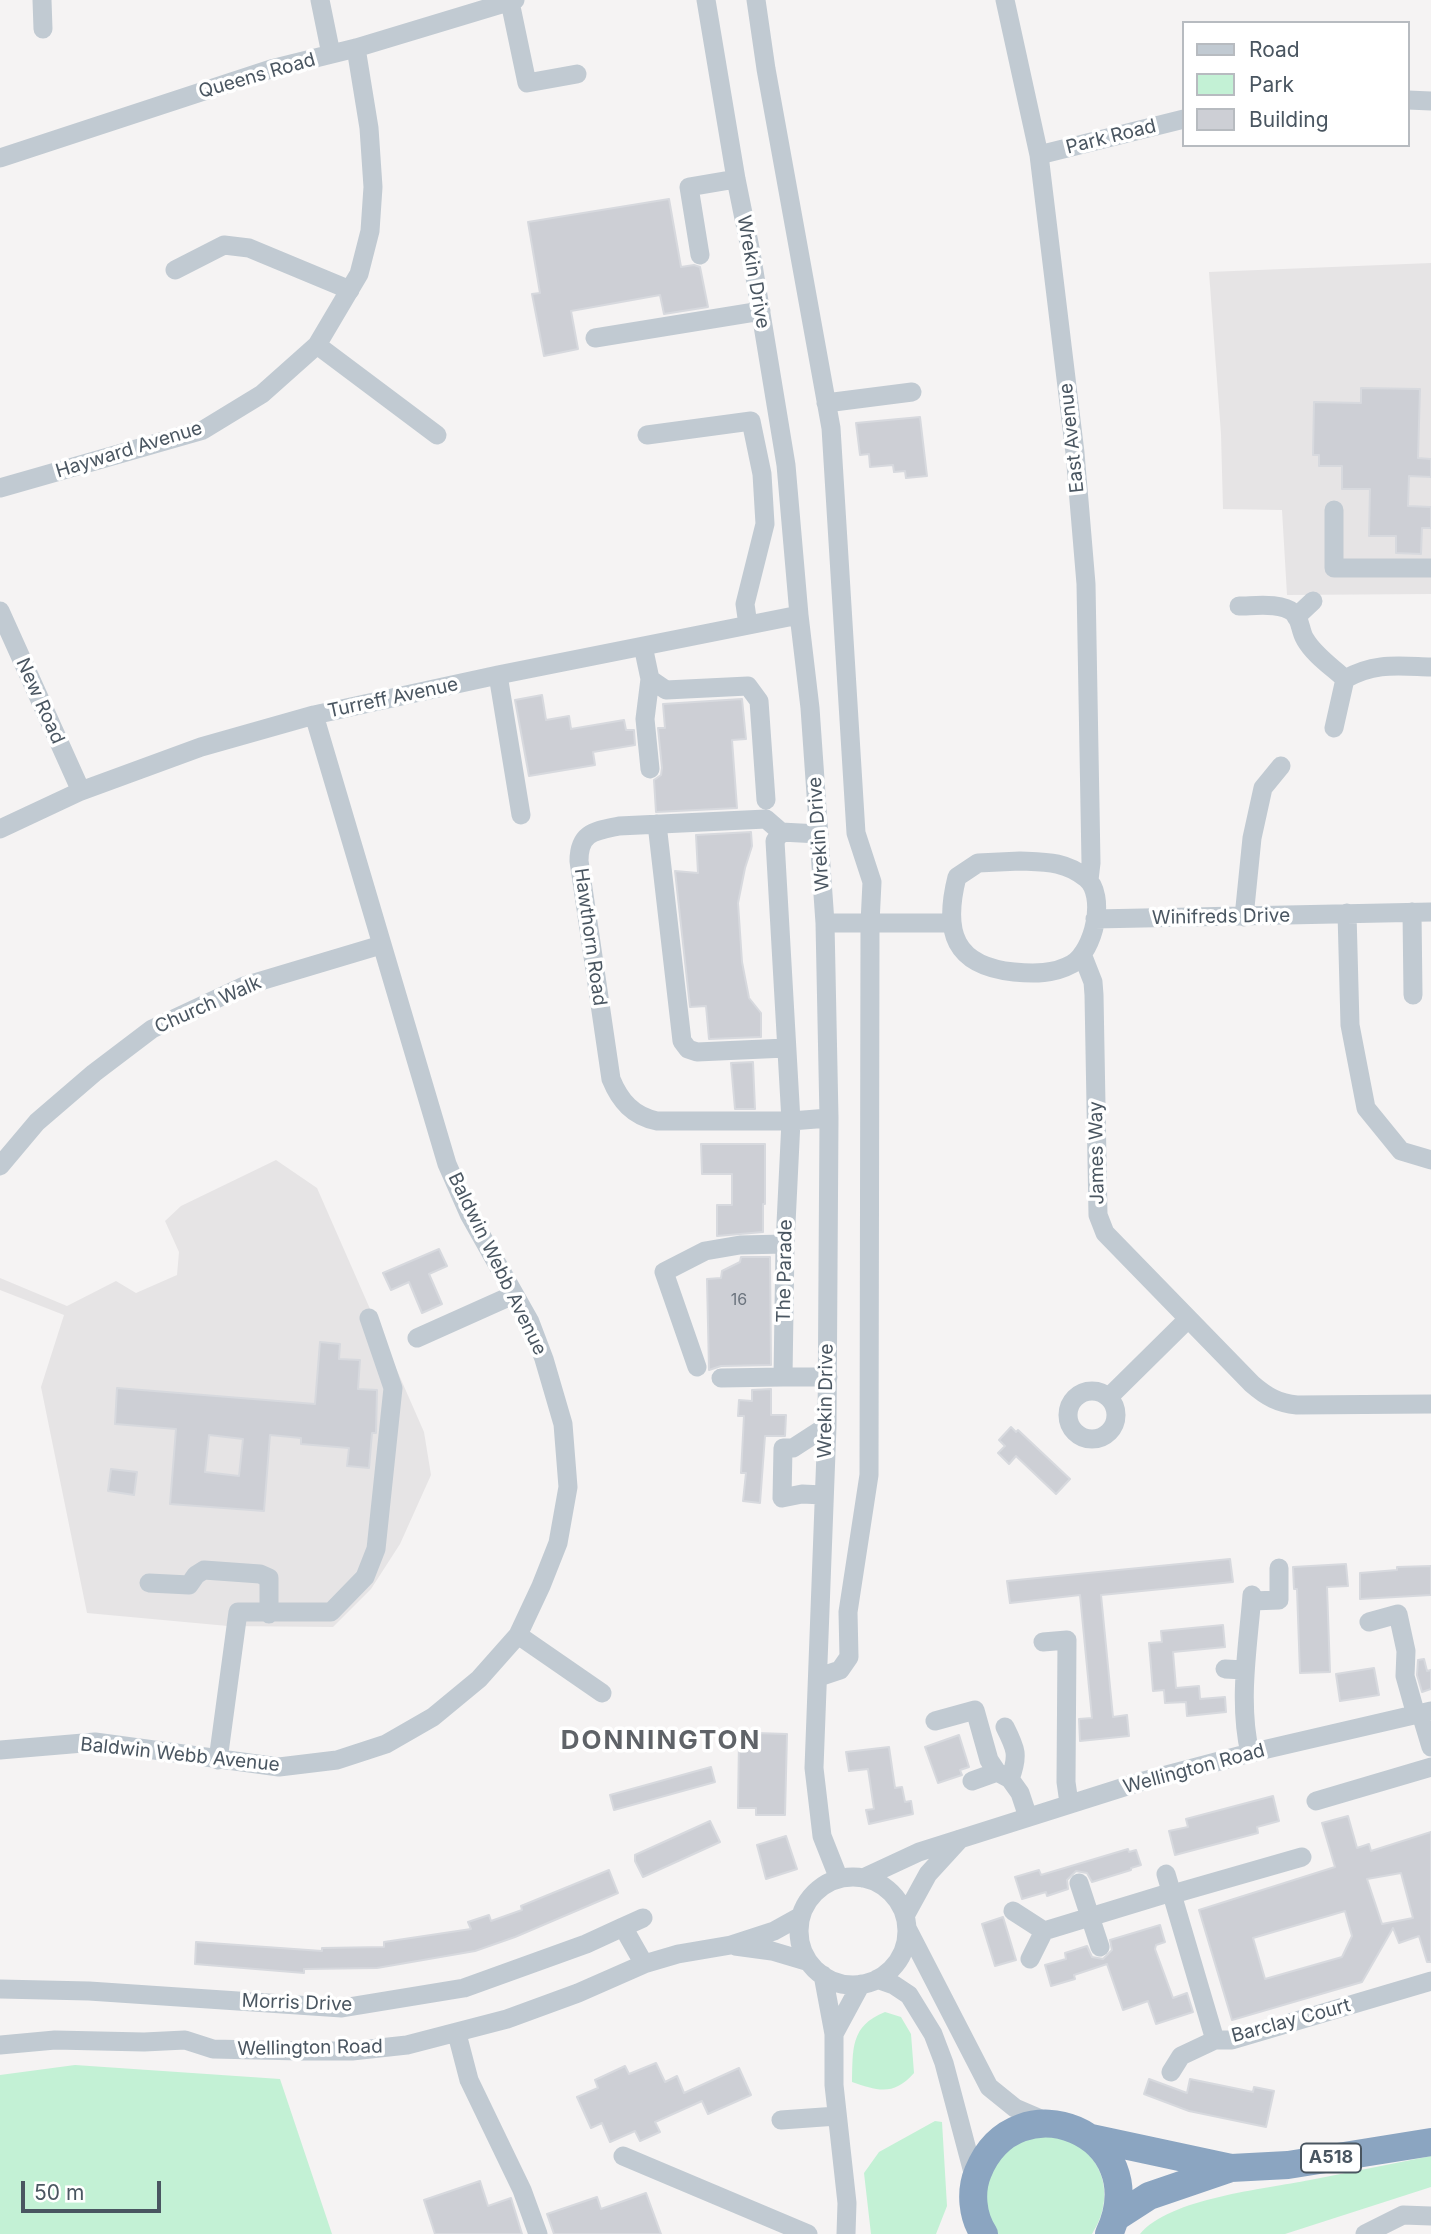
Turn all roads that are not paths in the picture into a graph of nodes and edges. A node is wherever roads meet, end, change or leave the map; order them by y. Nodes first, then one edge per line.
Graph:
1 (42, 0) edge
2 (320, 0) edge
3 (706, 0) edge
4 (756, 0) edge
5 (1005, 0) edge
6 (513, 1) edge
7 (43, 29) dead end
8 (356, 48) junction
9 (331, 54) junction
10 (577, 74) dead end
11 (1410, 100) edge
12 (1431, 101) edge
13 (1182, 119) edge
14 (1039, 155) junction
15 (0, 158) edge
16 (736, 179) junction
17 (700, 255) dead end
18 (175, 270) dead end
19 (350, 290) junction
20 (761, 311) junction
21 (595, 338) dead end
22 (317, 345) junction
23 (912, 392) dead end
24 (826, 403) junction
25 (437, 435) dead end
26 (647, 435) dead end
27 (0, 488) edge
28 (1334, 510) dead end
29 (1431, 568) edge
30 (1313, 601) dead end
31 (1239, 606) dead end
32 (0, 611) edge
33 (799, 615) junction
34 (1296, 617) junction
35 (748, 625) junction
36 (643, 646) junction
37 (1431, 667) edge
38 (498, 675) junction
39 (1345, 678) junction
40 (650, 679) junction
41 (314, 715) junction
42 (1334, 728) dead end
43 (1281, 766) dead end
44 (650, 769) dead end
45 (81, 791) junction
46 (765, 800) dead end
47 (521, 815) dead end
48 (657, 824) junction
49 (0, 829) edge
50 (780, 832) junction
51 (819, 834) junction
52 (1089, 880) junction
53 (1422, 912) edge
54 (1347, 913) junction
55 (1244, 917) junction
56 (1096, 919) junction
57 (825, 923) junction
58 (870, 923) junction
59 (951, 923) junction
60 (381, 945) junction
61 (1082, 954) junction
62 (1413, 995) dead end
63 (786, 1048) junction
64 (829, 1118) junction
65 (791, 1121) junction
66 (1431, 1160) edge
67 (0, 1166) edge
68 (785, 1244) junction
69 (513, 1295) junction
70 (369, 1318) dead end
71 (1188, 1320) junction
72 (417, 1338) dead end
73 (697, 1367) dead end
74 (783, 1377) junction
75 (828, 1377) junction
76 (721, 1378) dead end
77 (1109, 1396) dead end
78 (1431, 1404) edge
79 (827, 1426) junction
80 (823, 1495) junction
81 (1279, 1568) dead end
82 (149, 1583) dead end
83 (269, 1614) junction
84 (1369, 1622) dead end
85 (518, 1635) junction
86 (1044, 1642) dead end
87 (1225, 1669) dead end
88 (1245, 1670) junction
89 (819, 1677) junction
90 (602, 1693) dead end
91 (1423, 1713) edge
92 (935, 1721) dead end
93 (1005, 1727) dead end
94 (1431, 1747) edge
95 (0, 1750) edge
96 (1250, 1753) junction
97 (218, 1760) junction
98 (1431, 1767) edge
99 (1004, 1775) junction
100 (972, 1781) dead end
101 (1316, 1801) dead end
102 (1069, 1803) junction
103 (1028, 1816) junction
104 (961, 1838) junction
105 (1302, 1857) dead end
106 (863, 1878) junction
107 (839, 1879) junction
108 (1079, 1883) dead end
109 (1170, 1887) junction
110 (1013, 1911) dead end
111 (801, 1916) junction
112 (1090, 1917) junction
113 (643, 1918) dead end
114 (906, 1922) junction
115 (623, 1927) junction
116 (1044, 1931) junction
117 (731, 1945) junction
118 (1100, 1947) dead end
119 (1030, 1959) dead end
120 (644, 1964) junction
121 (816, 1968) junction
122 (869, 1981) junction
123 (1431, 1981) edge
124 (0, 1989) edge
125 (457, 2034) junction
126 (834, 2034) junction
127 (1215, 2040) junction
128 (0, 2045) edge
129 (1171, 2072) dead end
130 (837, 2116) junction
131 (781, 2120) dead end
132 (1053, 2124) junction
133 (1091, 2138) junction
134 (1431, 2141) edge
135 (623, 2156) dead end
136 (1231, 2168) junction
137 (974, 2193) junction
138 (1431, 2216) edge
139 (1113, 2225) edge
140 (538, 2234) edge
141 (807, 2234) edge
142 (846, 2234) edge
143 (963, 2234) edge
144 (984, 2234) edge
145 (1365, 2234) edge

1 - 7 street
2 - 9 street
3 - 16 street, Wrekin Drive
4 - 24 street
5 - 14 street, East Avenue
6 - 8 street, Queens Road
6 - 10 street
8 - 9 street, Queens Road
8 - 19 street, Hayward Avenue
9 - 15 street, Queens Road
11 - 12 street
13 - 14 street, Park Road
14 - 52 street, East Avenue
16 - 17 street
16 - 20 street, Wrekin Drive
18 - 19 street
19 - 22 street, Hayward Avenue
20 - 21 street
20 - 33 street, Wrekin Drive
22 - 25 street
22 - 27 street, Hayward Avenue
23 - 24 street
24 - 58 street
26 - 35 street
28 - 29 street
30 - 34 street
31 - 34 street
32 - 45 street, New Road
33 - 35 street, Turreff Avenue
33 - 51 street, Wrekin Drive
34 - 39 street
35 - 36 street, Turreff Avenue
36 - 38 street, Turreff Avenue
36 - 40 street
37 - 39 street
38 - 41 street, Turreff Avenue
38 - 47 street
39 - 42 street
40 - 44 street
40 - 46 street
41 - 45 street, Turreff Avenue
41 - 60 street, Baldwin Webb Avenue
43 - 55 street
45 - 49 street, Turreff Avenue
48 - 50 street, Hawthorn Road
48 - 63 street
48 - 65 street, Hawthorn Road
50 - 51 street, Hawthorn Road
50 - 63 street, The Parade
51 - 57 street, Wrekin Drive
52 - 56 street
52 - 59 street
53 - 54 street, Winifreds Drive
53 - 62 street
54 - 55 street, Winifreds Drive
54 - 66 street
55 - 56 street, Winifreds Drive
56 - 61 street
57 - 58 street
57 - 64 street, Wrekin Drive
58 - 59 street
58 - 89 street
59 - 61 street
60 - 67 street, Church Walk
60 - 69 street, Baldwin Webb Avenue
61 - 71 street, James Way
63 - 65 street, The Parade
64 - 65 street
64 - 75 street, Wrekin Drive
65 - 68 street, The Parade
68 - 73 street
68 - 74 street, The Parade
69 - 72 street
69 - 85 street, Baldwin Webb Avenue
70 - 83 street
71 - 77 street
71 - 78 street, James Way
74 - 75 street
74 - 76 street
75 - 79 street, Wrekin Drive
79 - 80 street, Wrekin Drive
79 - 80 street
80 - 89 street, Wrekin Drive
81 - 88 street
82 - 83 street
83 - 97 street
84 - 91 street
85 - 90 street
85 - 97 street, Baldwin Webb Avenue
86 - 102 street
87 - 88 street
88 - 96 street
89 - 107 street, Wrekin Drive
91 - 94 street
91 - 96 street, Wellington Road
92 - 99 street
93 - 99 street
95 - 97 street, Baldwin Webb Avenue
96 - 102 street, Wellington Road
98 - 101 street
99 - 100 street
99 - 103 street
102 - 103 street, Wellington Road
103 - 104 street, Wellington Road
104 - 106 street, Wellington Road
104 - 114 street, Wellington Road
105 - 109 street
106 - 107 street
106 - 114 street
107 - 111 street
108 - 112 street
109 - 112 street
109 - 127 street, Barclay Court
110 - 116 street
111 - 117 street, Wellington Road
111 - 121 street
112 - 116 street
112 - 118 street
113 - 115 street, Morris Drive
114 - 122 street
114 - 132 street
115 - 120 street
115 - 124 street, Morris Drive
116 - 119 street
117 - 120 street, Wellington Road
117 - 121 street, Wellington Road
120 - 125 street, Wellington Road
121 - 122 street
121 - 126 street
122 - 126 street
122 - 137 street
123 - 127 street, Barclay Court
125 - 128 street, Wellington Road
125 - 140 street
126 - 130 street
127 - 129 street
130 - 131 street
130 - 142 street
132 - 133 highway
132 - 137 highway
133 - 136 highway, A518
133 - 139 highway
134 - 136 highway, A518
135 - 141 street
136 - 139 highway, A518
137 - 143 highway
137 - 144 highway
138 - 145 street

